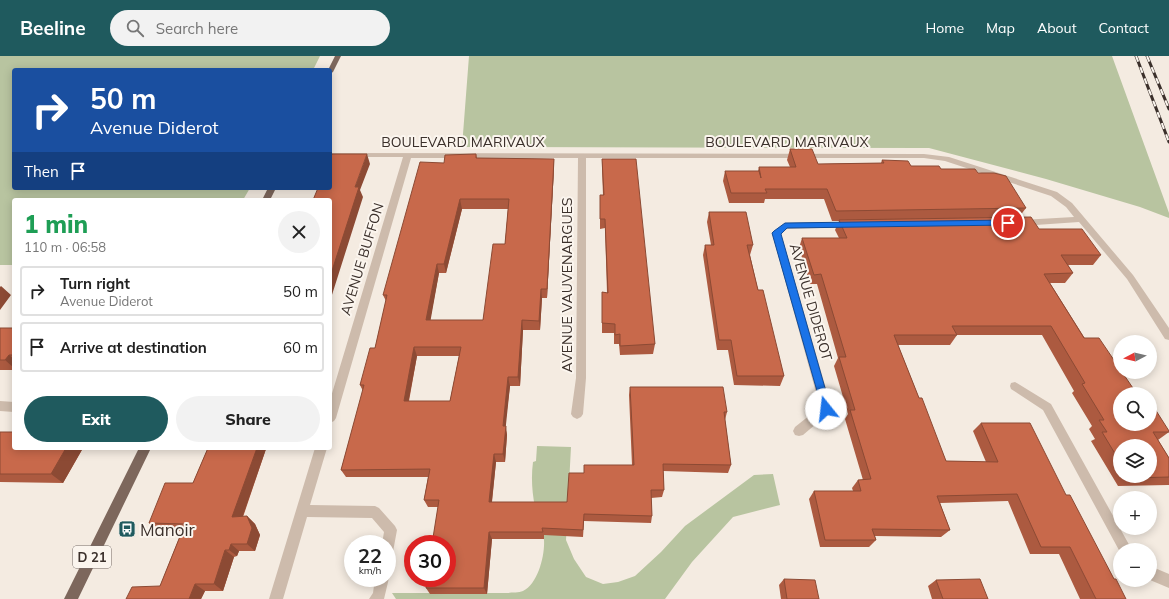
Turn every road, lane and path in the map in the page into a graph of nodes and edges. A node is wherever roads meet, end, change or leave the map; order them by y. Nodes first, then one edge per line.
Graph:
1 (338, 56) edge
2 (332, 68) edge
3 (332, 155) edge
4 (408, 155) junction
5 (582, 155) junction
6 (1081, 219) junction
7 (1008, 223) edge
8 (864, 225) edge
9 (1169, 336) edge
10 (1015, 386) dead end
11 (0, 406) edge
12 (12, 407) edge
13 (332, 411) edge
14 (577, 414) dead end
15 (799, 431) dead end
16 (144, 450) edge
17 (320, 450) edge
18 (302, 511) junction
19 (390, 535) edge
20 (1122, 543) edge
21 (1157, 576) edge
22 (1169, 581) edge
23 (380, 587) edge
24 (71, 599) edge
25 (276, 599) edge
26 (376, 599) edge

1 - 2 main road
3 - 4 street, BOULEVARD MARIVAUX
4 - 5 street, BOULEVARD MARIVAUX
4 - 13 street, AVENUE BUFFON
5 - 6 street, BOULEVARD MARIVAUX
5 - 14 street, AVENUE VAUVENARGUES
6 - 7 street
6 - 9 street, BOULEVARD MARIVAUX
8 - 15 street, AVENUE DIDEROT
10 - 20 street
11 - 12 street
16 - 24 main road, D 21
17 - 18 street
18 - 19 street
18 - 25 street
21 - 22 street
23 - 26 street

